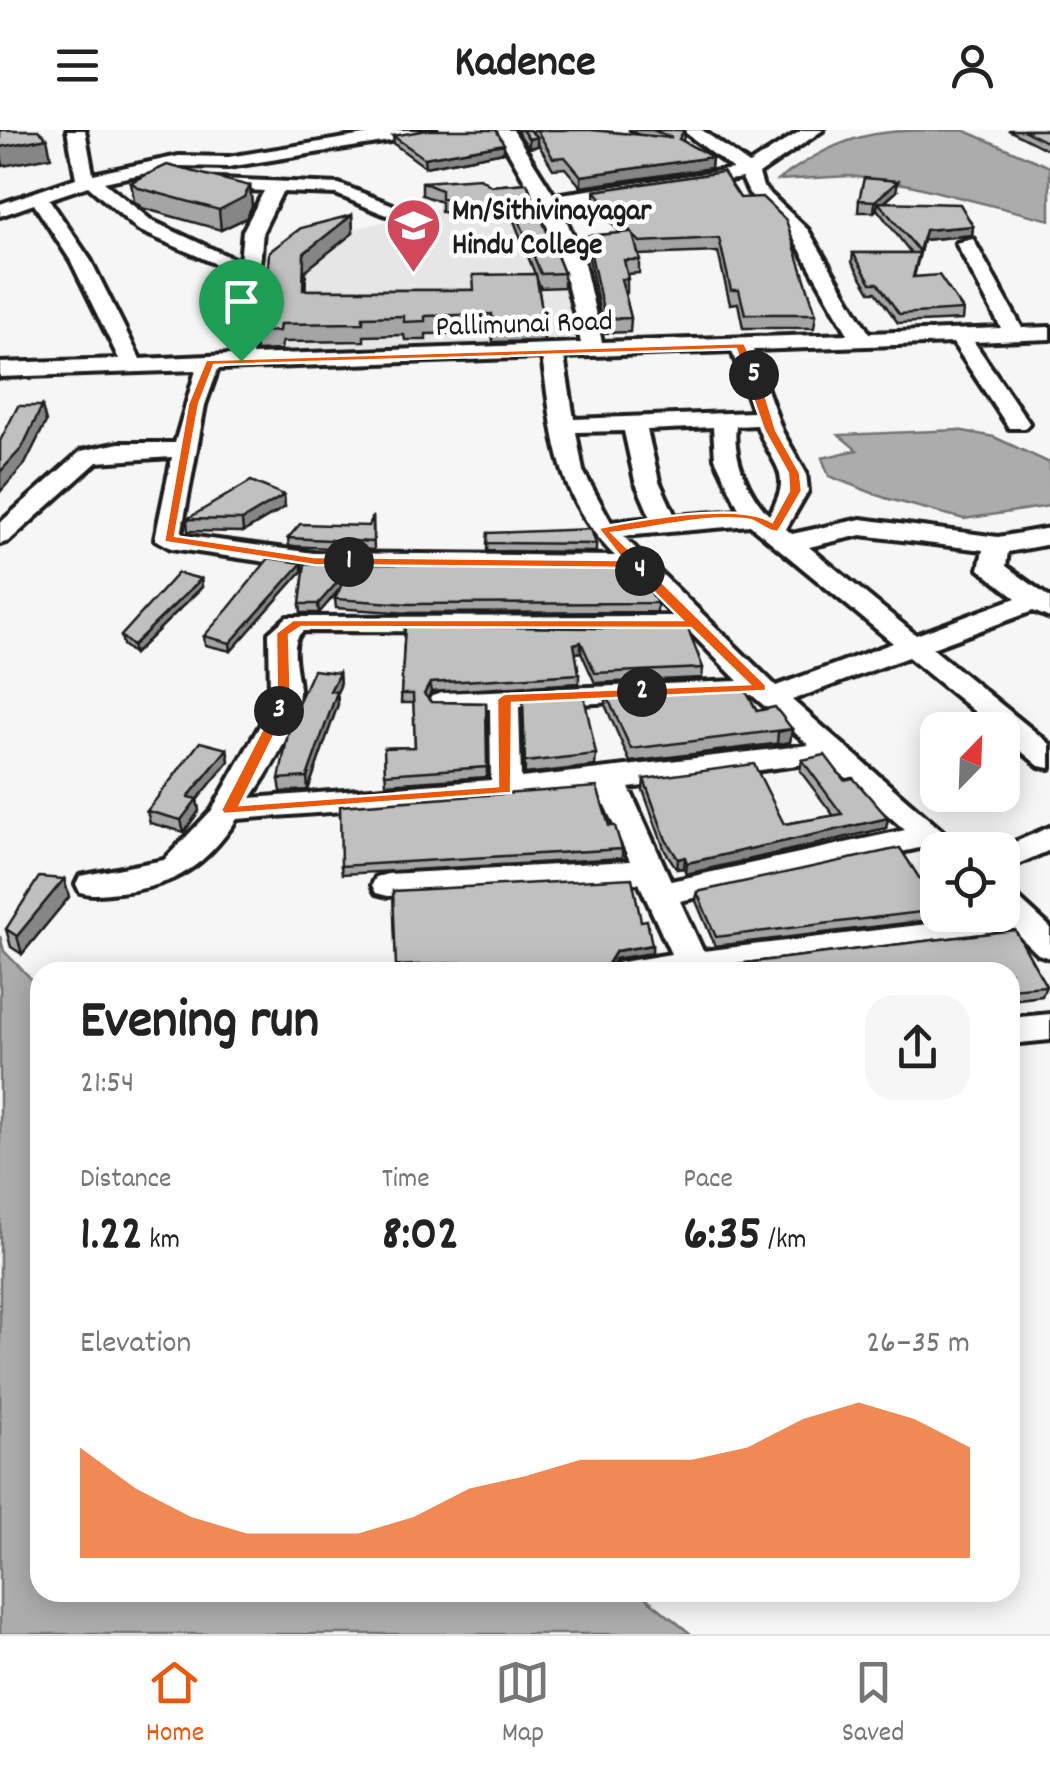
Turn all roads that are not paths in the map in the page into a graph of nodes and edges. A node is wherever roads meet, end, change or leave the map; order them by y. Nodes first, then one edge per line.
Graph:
1 (76, 130) edge
2 (427, 130) edge
3 (504, 130) edge
4 (691, 130) edge
5 (814, 130) edge
6 (749, 172) junction
7 (91, 183) junction
8 (276, 186) junction
9 (38, 196) junction
10 (549, 200) junction
11 (386, 209) dead end
12 (0, 210) edge
13 (966, 243) dead end
14 (249, 271) junction
15 (1050, 333) edge
16 (1015, 334) junction
17 (960, 337) junction
18 (862, 342) junction
19 (740, 346) junction
20 (593, 350) junction
21 (552, 352) junction
22 (241, 361) junction
23 (210, 362) junction
24 (132, 364) junction
25 (0, 370) edge
26 (726, 420) junction
27 (1017, 423) dead end
28 (634, 424) junction
29 (768, 424) junction
30 (564, 426) junction
31 (185, 450) junction
32 (665, 522) junction
33 (602, 530) junction
34 (775, 531) junction
35 (0, 536) edge
36 (1023, 540) edge
37 (633, 564) junction
38 (1043, 605) edge
39 (694, 624) junction
40 (916, 648) junction
41 (767, 693) junction
42 (504, 699) junction
43 (442, 702) edge
44 (834, 751) junction
45 (1050, 759) edge
46 (610, 781) junction
47 (506, 790) junction
48 (229, 810) junction
49 (927, 832) edge
50 (1050, 837) edge
51 (920, 845) edge
52 (1020, 851) edge
53 (656, 882) junction
54 (92, 884) dead end
55 (388, 885) dead end
56 (1026, 924) edge
57 (691, 962) edge
58 (739, 962) edge
59 (1050, 1027) edge
60 (1020, 1030) edge

1 - 7 street
2 - 7 street
3 - 10 street
4 - 6 street
5 - 6 street
6 - 10 street
6 - 18 street
7 - 8 street
7 - 9 street
7 - 14 street
8 - 11 street
8 - 14 street
9 - 12 street
9 - 24 street
10 - 20 street
13 - 16 street
14 - 22 street
15 - 16 street, Pallimunai Road
16 - 17 street, Pallimunai Road
17 - 18 street, Pallimunai Road
17 - 27 street
18 - 19 street, Pallimunai Road
19 - 20 street, Pallimunai Road
19 - 29 street
20 - 21 street, Pallimunai Road
21 - 22 street, Pallimunai Road
21 - 30 street
22 - 23 street, Pallimunai Road
23 - 24 street, Pallimunai Road
23 - 31 street
24 - 25 street, Pallimunai Road
26 - 28 street
26 - 29 street
26 - 34 street
28 - 30 street
28 - 32 street
29 - 34 street
30 - 33 street
31 - 35 street
31 - 37 street
32 - 33 street
32 - 34 street
33 - 37 street
34 - 36 street
34 - 40 street
36 - 38 street
37 - 39 street
38 - 40 street
39 - 41 street
39 - 48 street
40 - 41 street
40 - 45 street
41 - 42 street
41 - 44 street
42 - 43 street
42 - 47 street
44 - 46 street
44 - 49 street
46 - 47 street
46 - 53 street
47 - 48 street
48 - 54 street
50 - 52 street
51 - 53 street
53 - 55 street
53 - 57 street
56 - 58 street
59 - 60 street

